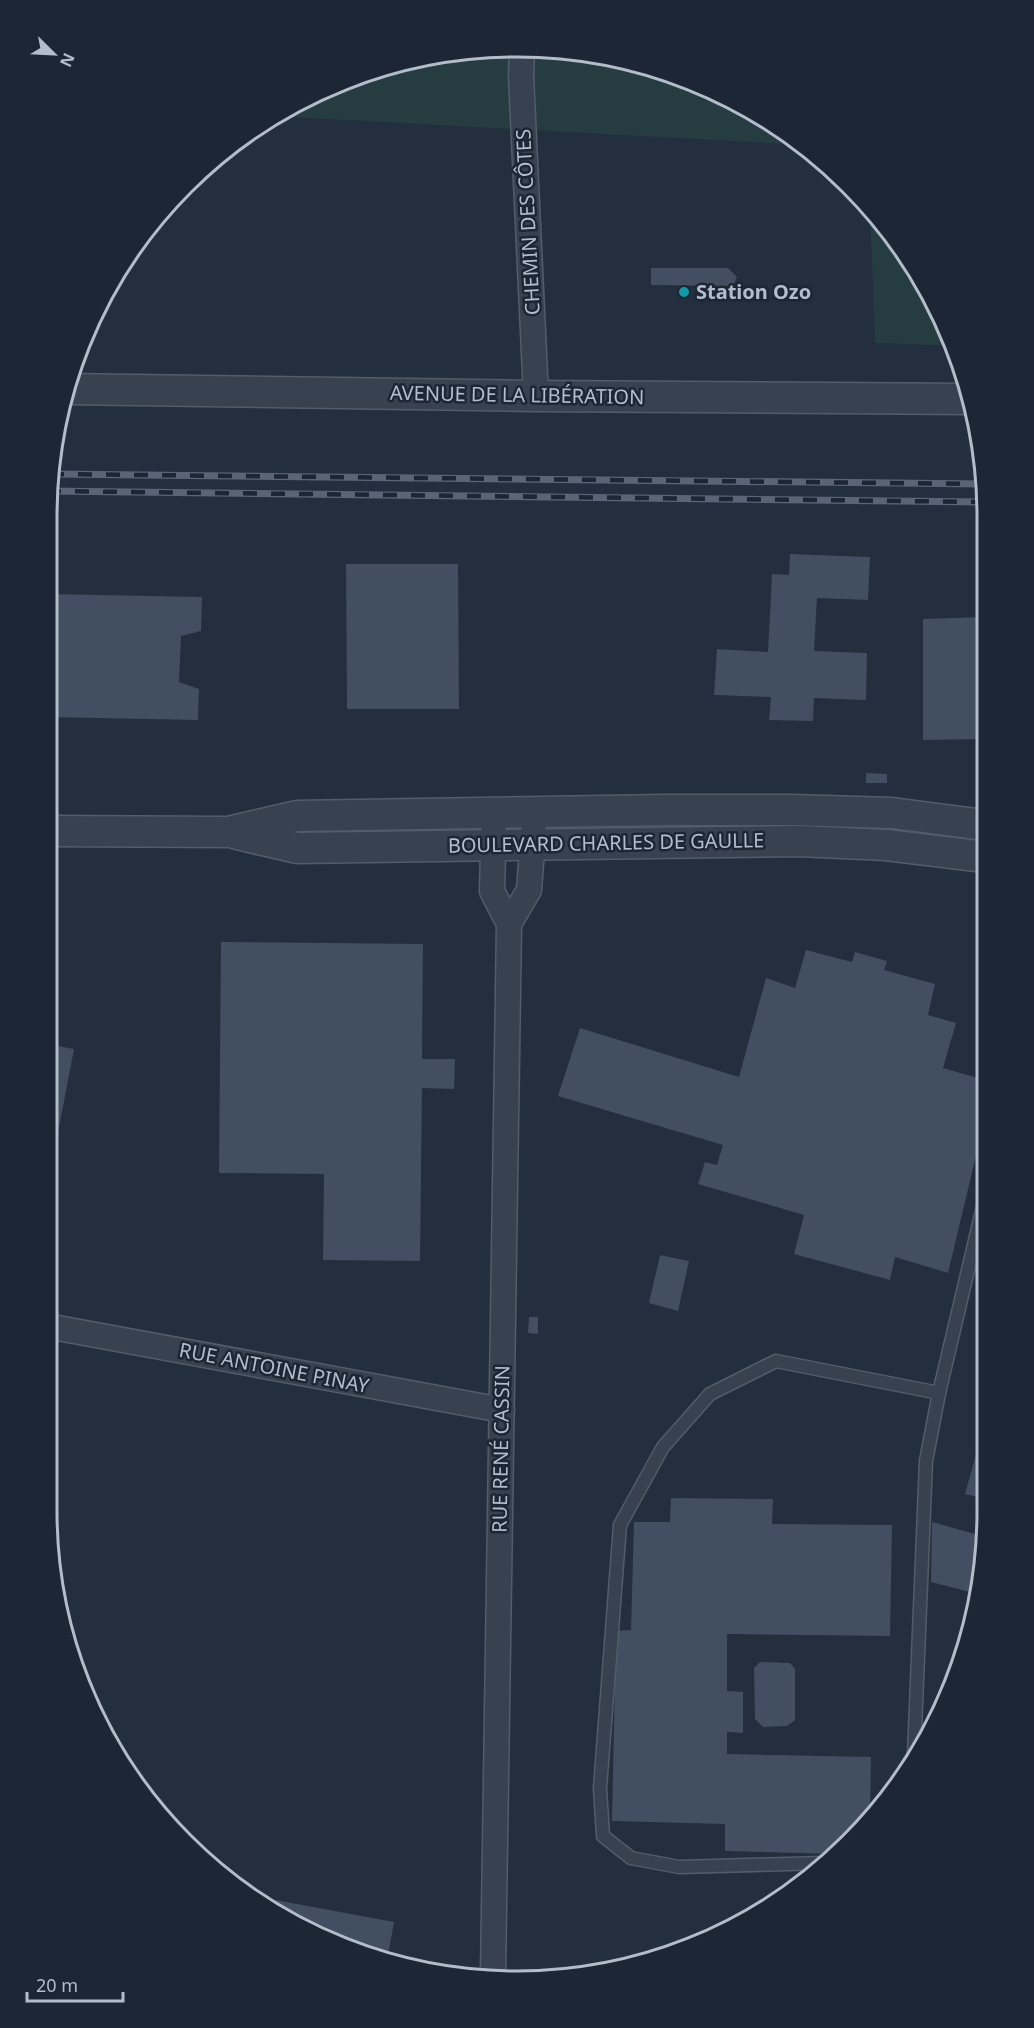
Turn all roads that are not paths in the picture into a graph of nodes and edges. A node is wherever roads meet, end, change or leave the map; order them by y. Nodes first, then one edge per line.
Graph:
1 (522, 57) edge
2 (75, 389) edge
3 (536, 396) junction
4 (961, 399) edge
5 (535, 812) junction
6 (494, 813) junction
7 (977, 824) edge
8 (57, 831) edge
9 (228, 832) junction
10 (493, 844) junction
11 (534, 844) junction
12 (977, 856) edge
13 (509, 924) junction
14 (977, 1232) edge
15 (57, 1328) edge
16 (939, 1393) junction
17 (501, 1410) junction
18 (914, 1742) edge
19 (812, 1863) edge
20 (492, 1970) edge

1 - 3 street, CHEMIN DES CÔTES
2 - 3 street, AVENUE DE LA LIBÉRATION
3 - 4 street, AVENUE DE LA LIBÉRATION
5 - 6 street, BOULEVARD CHARLES DE GAULLE
5 - 7 street, BOULEVARD CHARLES DE GAULLE
5 - 11 street, RUE RENÉ CASSIN
6 - 9 street, BOULEVARD CHARLES DE GAULLE
6 - 10 street, RUE RENÉ CASSIN
8 - 9 street, BOULEVARD CHARLES DE GAULLE
9 - 10 street, BOULEVARD CHARLES DE GAULLE
10 - 11 street, BOULEVARD CHARLES DE GAULLE
10 - 13 street, RUE RENÉ CASSIN
11 - 12 street, BOULEVARD CHARLES DE GAULLE
11 - 13 street, RUE RENÉ CASSIN
13 - 17 street, RUE RENÉ CASSIN
14 - 16 lane
15 - 17 street, RUE ANTOINE PINAY
16 - 18 lane
16 - 19 lane
17 - 20 street, RUE RENÉ CASSIN

